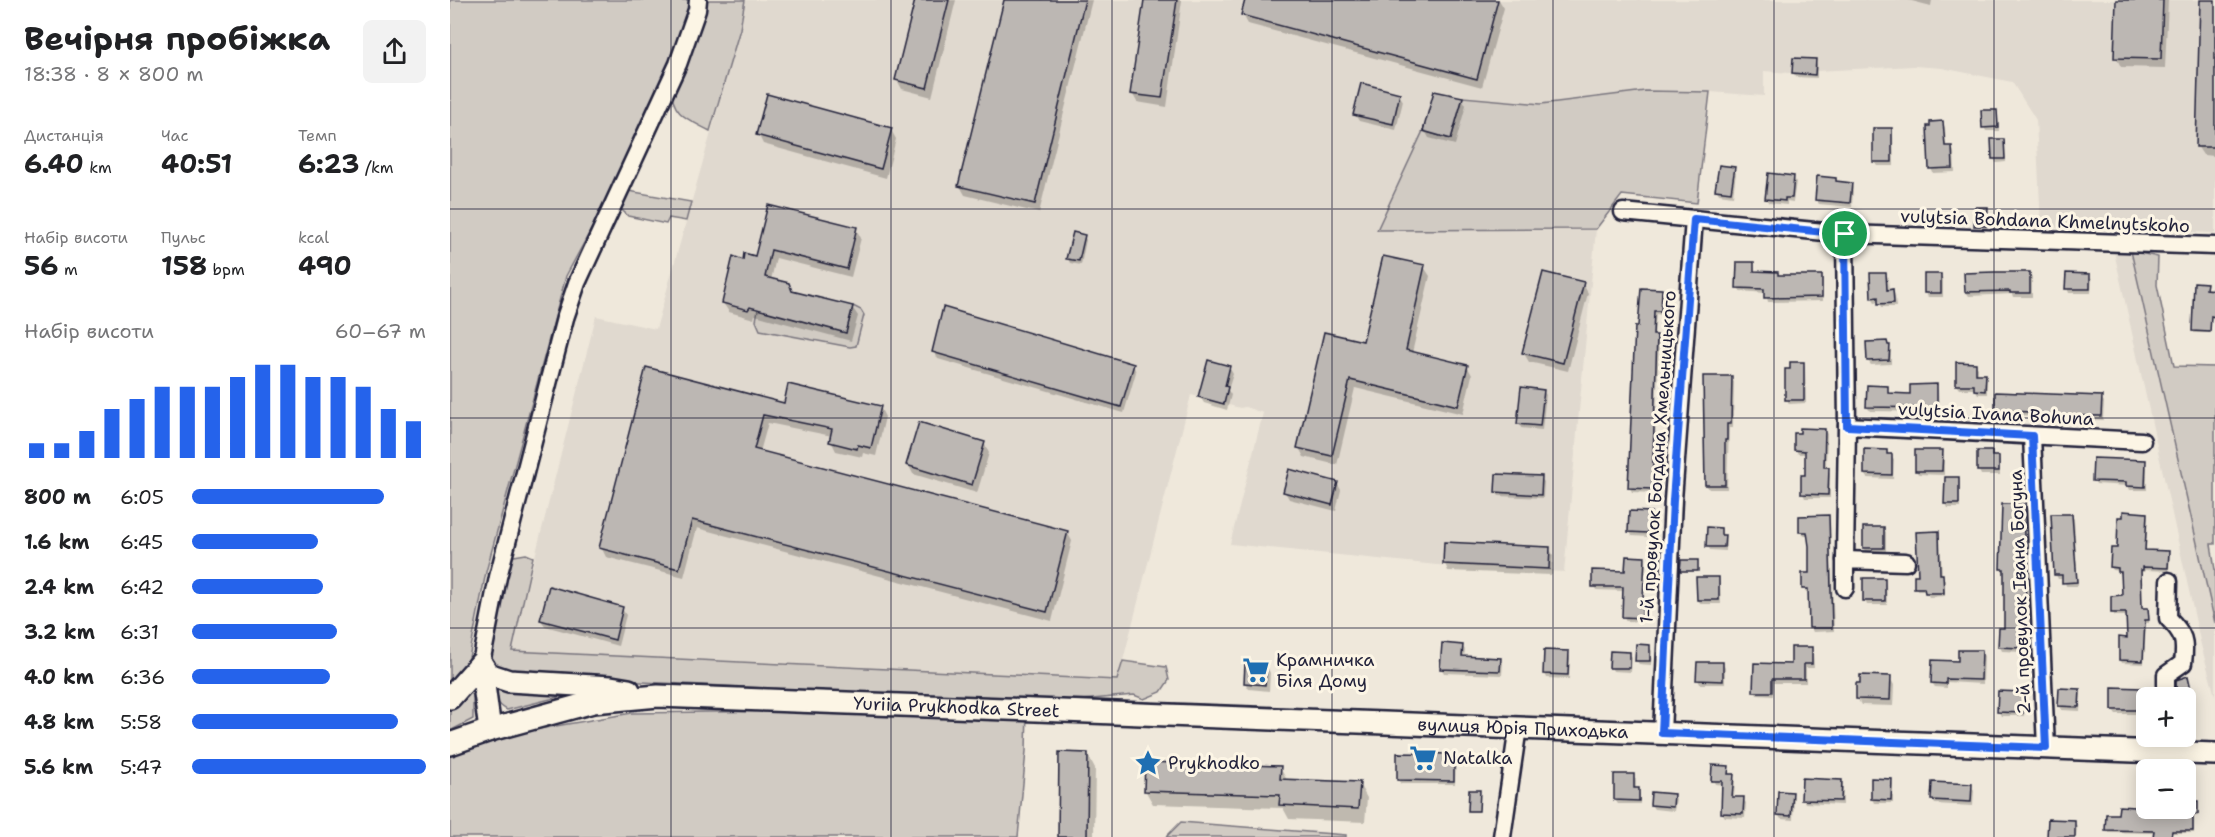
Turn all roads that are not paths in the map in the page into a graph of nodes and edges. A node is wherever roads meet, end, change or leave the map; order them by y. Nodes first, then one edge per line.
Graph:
1 (698, 0) edge
2 (1623, 212) dead end
3 (1694, 219) junction
4 (1845, 234) junction
5 (2215, 246) edge
6 (1847, 426) junction
7 (2032, 436) junction
8 (2142, 441) dead end
9 (1845, 560) junction
10 (1906, 562) dead end
11 (2169, 581) dead end
12 (1845, 588) dead end
13 (481, 663) junction
14 (2166, 687) edge
15 (654, 696) junction
16 (450, 698) edge
17 (1518, 727) junction
18 (489, 730) junction
19 (1662, 733) junction
20 (450, 744) edge
21 (2136, 745) edge
22 (2180, 747) edge
23 (2046, 748) junction
24 (2215, 754) edge
25 (1502, 837) edge

1 - 13 street
2 - 3 street, vulytsia Bohdana Khmelnytskoho
3 - 4 street, vulytsia Bohdana Khmelnytskoho
3 - 19 street, 1-й провулок Богдана Хмельницького
4 - 5 street, vulytsia Bohdana Khmelnytskoho
4 - 6 street
6 - 7 street, vulytsia Ivana Bohuna
6 - 9 street
7 - 8 street, vulytsia Ivana Bohuna
7 - 23 street, 2-й провулок Івана Богуна
9 - 10 street
9 - 12 street
11 - 14 street
13 - 15 street
13 - 16 street
13 - 18 street
15 - 17 street, вулиця Юрія Приходька
15 - 18 street
17 - 19 street, вулиця Юрія Приходька
17 - 25 street
18 - 20 street
19 - 23 street, вулиця Юрія Приходька
21 - 23 street, вулиця Юрія Приходька
22 - 24 street, вулиця Юрія Приходька

